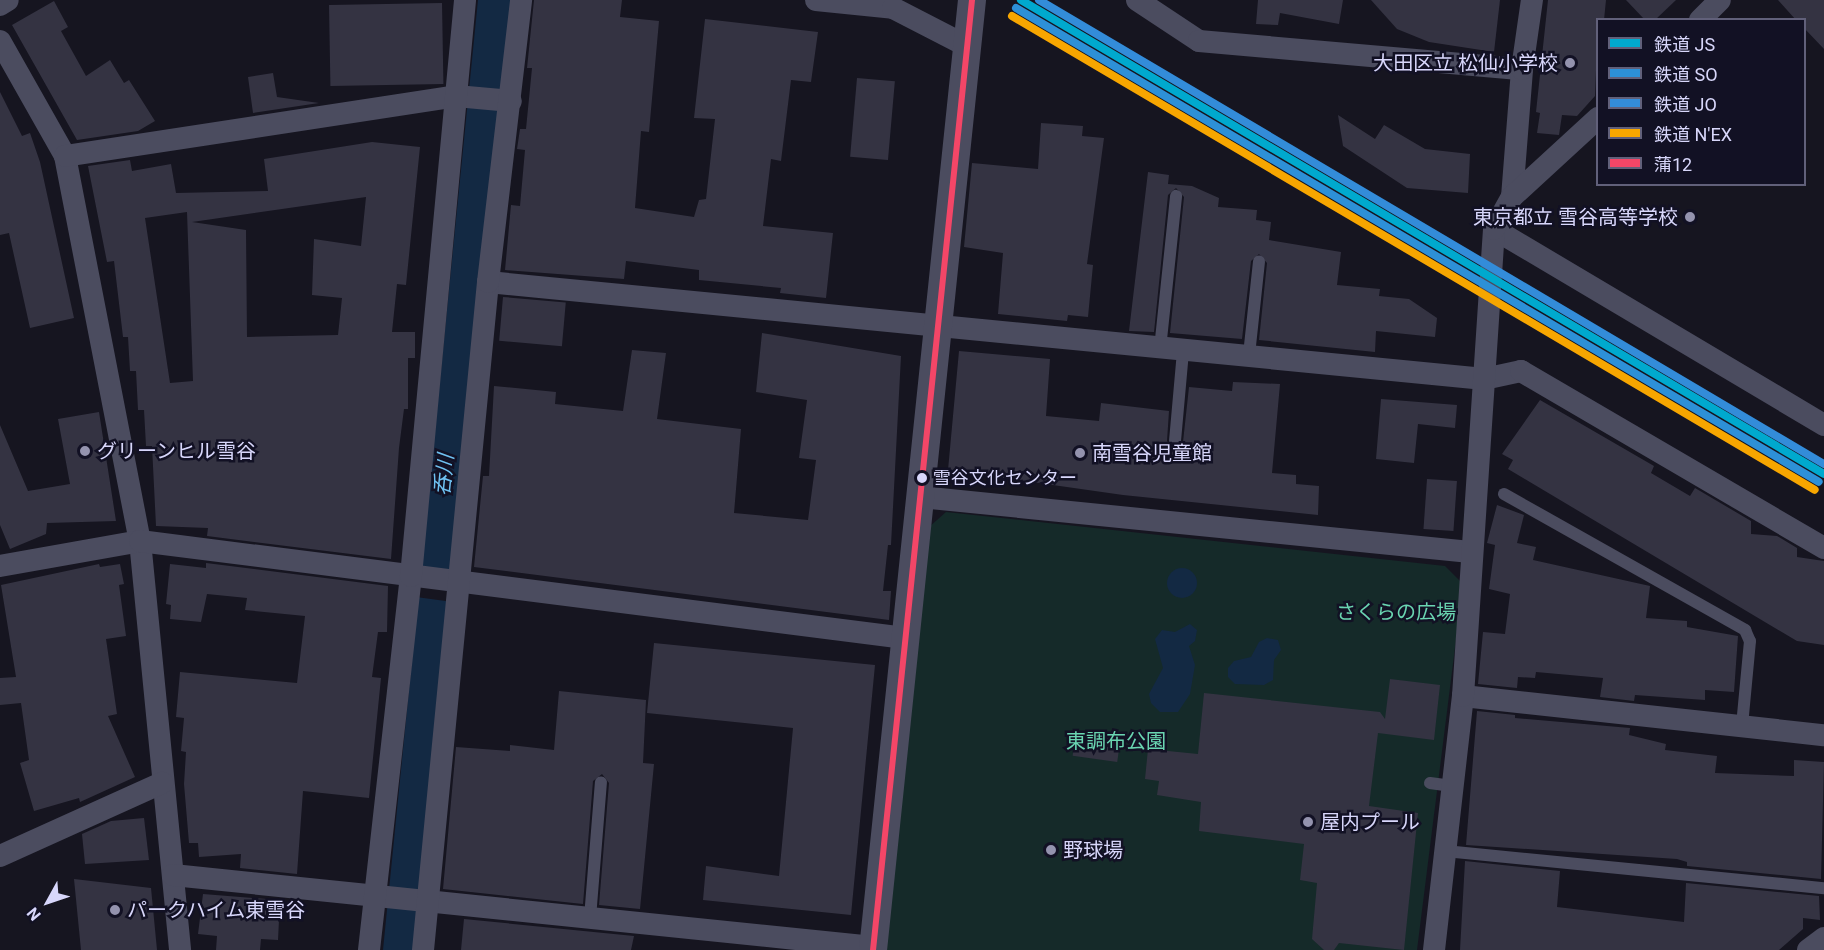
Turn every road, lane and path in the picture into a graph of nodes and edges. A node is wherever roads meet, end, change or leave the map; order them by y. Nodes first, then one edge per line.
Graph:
1 (8, 0) edge
2 (465, 0) edge
3 (521, 0) edge
4 (816, 0) edge
5 (972, 0) edge
6 (1137, 0) edge
7 (1533, 0) edge
8 (1720, 0) edge
9 (0, 5) edge
10 (1702, 18) edge
11 (0, 41) edge
12 (968, 46) junction
13 (1521, 69) junction
14 (461, 96) junction
15 (507, 100) junction
16 (1596, 119) edge
17 (64, 156) junction
18 (1176, 196) dead end
19 (1512, 197) junction
20 (1494, 229) junction
21 (1260, 261) dead end
22 (488, 282) junction
23 (937, 326) junction
24 (1160, 349) junction
25 (1183, 351) junction
26 (1248, 356) junction
27 (1484, 379) junction
28 (1824, 425) edge
29 (1174, 441) dead end
30 (1504, 494) dead end
31 (920, 497) junction
32 (140, 541) junction
33 (1824, 548) edge
34 (1470, 552) junction
35 (0, 566) edge
36 (415, 577) junction
37 (458, 583) junction
38 (905, 639) junction
39 (1463, 696) junction
40 (1742, 726) junction
41 (1824, 735) edge
42 (601, 782) dead end
43 (162, 783) junction
44 (1430, 783) dead end
45 (1452, 786) junction
46 (1445, 851) junction
47 (0, 856) edge
48 (173, 875) junction
49 (1824, 888) edge
50 (380, 897) junction
51 (426, 903) junction
52 (590, 918) junction
53 (1824, 938) edge
54 (873, 948) edge
55 (180, 950) edge
56 (369, 950) edge
57 (423, 950) edge
58 (1434, 950) edge
59 (1809, 950) edge

1 - 9 street
2 - 14 street
3 - 15 street
4 - 12 street
5 - 12 street
6 - 13 street
7 - 13 street
8 - 10 street
11 - 17 street
12 - 23 street
13 - 19 street
14 - 15 street
14 - 17 street
14 - 36 street
15 - 22 street
16 - 19 street
17 - 32 street
18 - 24 lane
19 - 20 street
20 - 27 street
20 - 28 street
21 - 26 lane
22 - 23 street
22 - 37 street
23 - 24 street
23 - 31 street
24 - 25 street
25 - 26 street
25 - 29 lane
26 - 27 street
27 - 33 street
27 - 34 street
30 - 40 lane
31 - 34 street
31 - 38 street
32 - 35 street
32 - 36 street
32 - 43 street
34 - 39 street
36 - 37 street
36 - 50 street
37 - 38 street
37 - 51 street
38 - 54 street
39 - 40 street
39 - 45 street
40 - 41 street
42 - 52 lane
43 - 47 street
43 - 48 street
44 - 45 lane
45 - 46 street
46 - 49 lane
46 - 58 street
48 - 50 street
48 - 55 street
50 - 51 street
50 - 56 street
51 - 52 street
51 - 57 street
52 - 54 street
53 - 59 street

